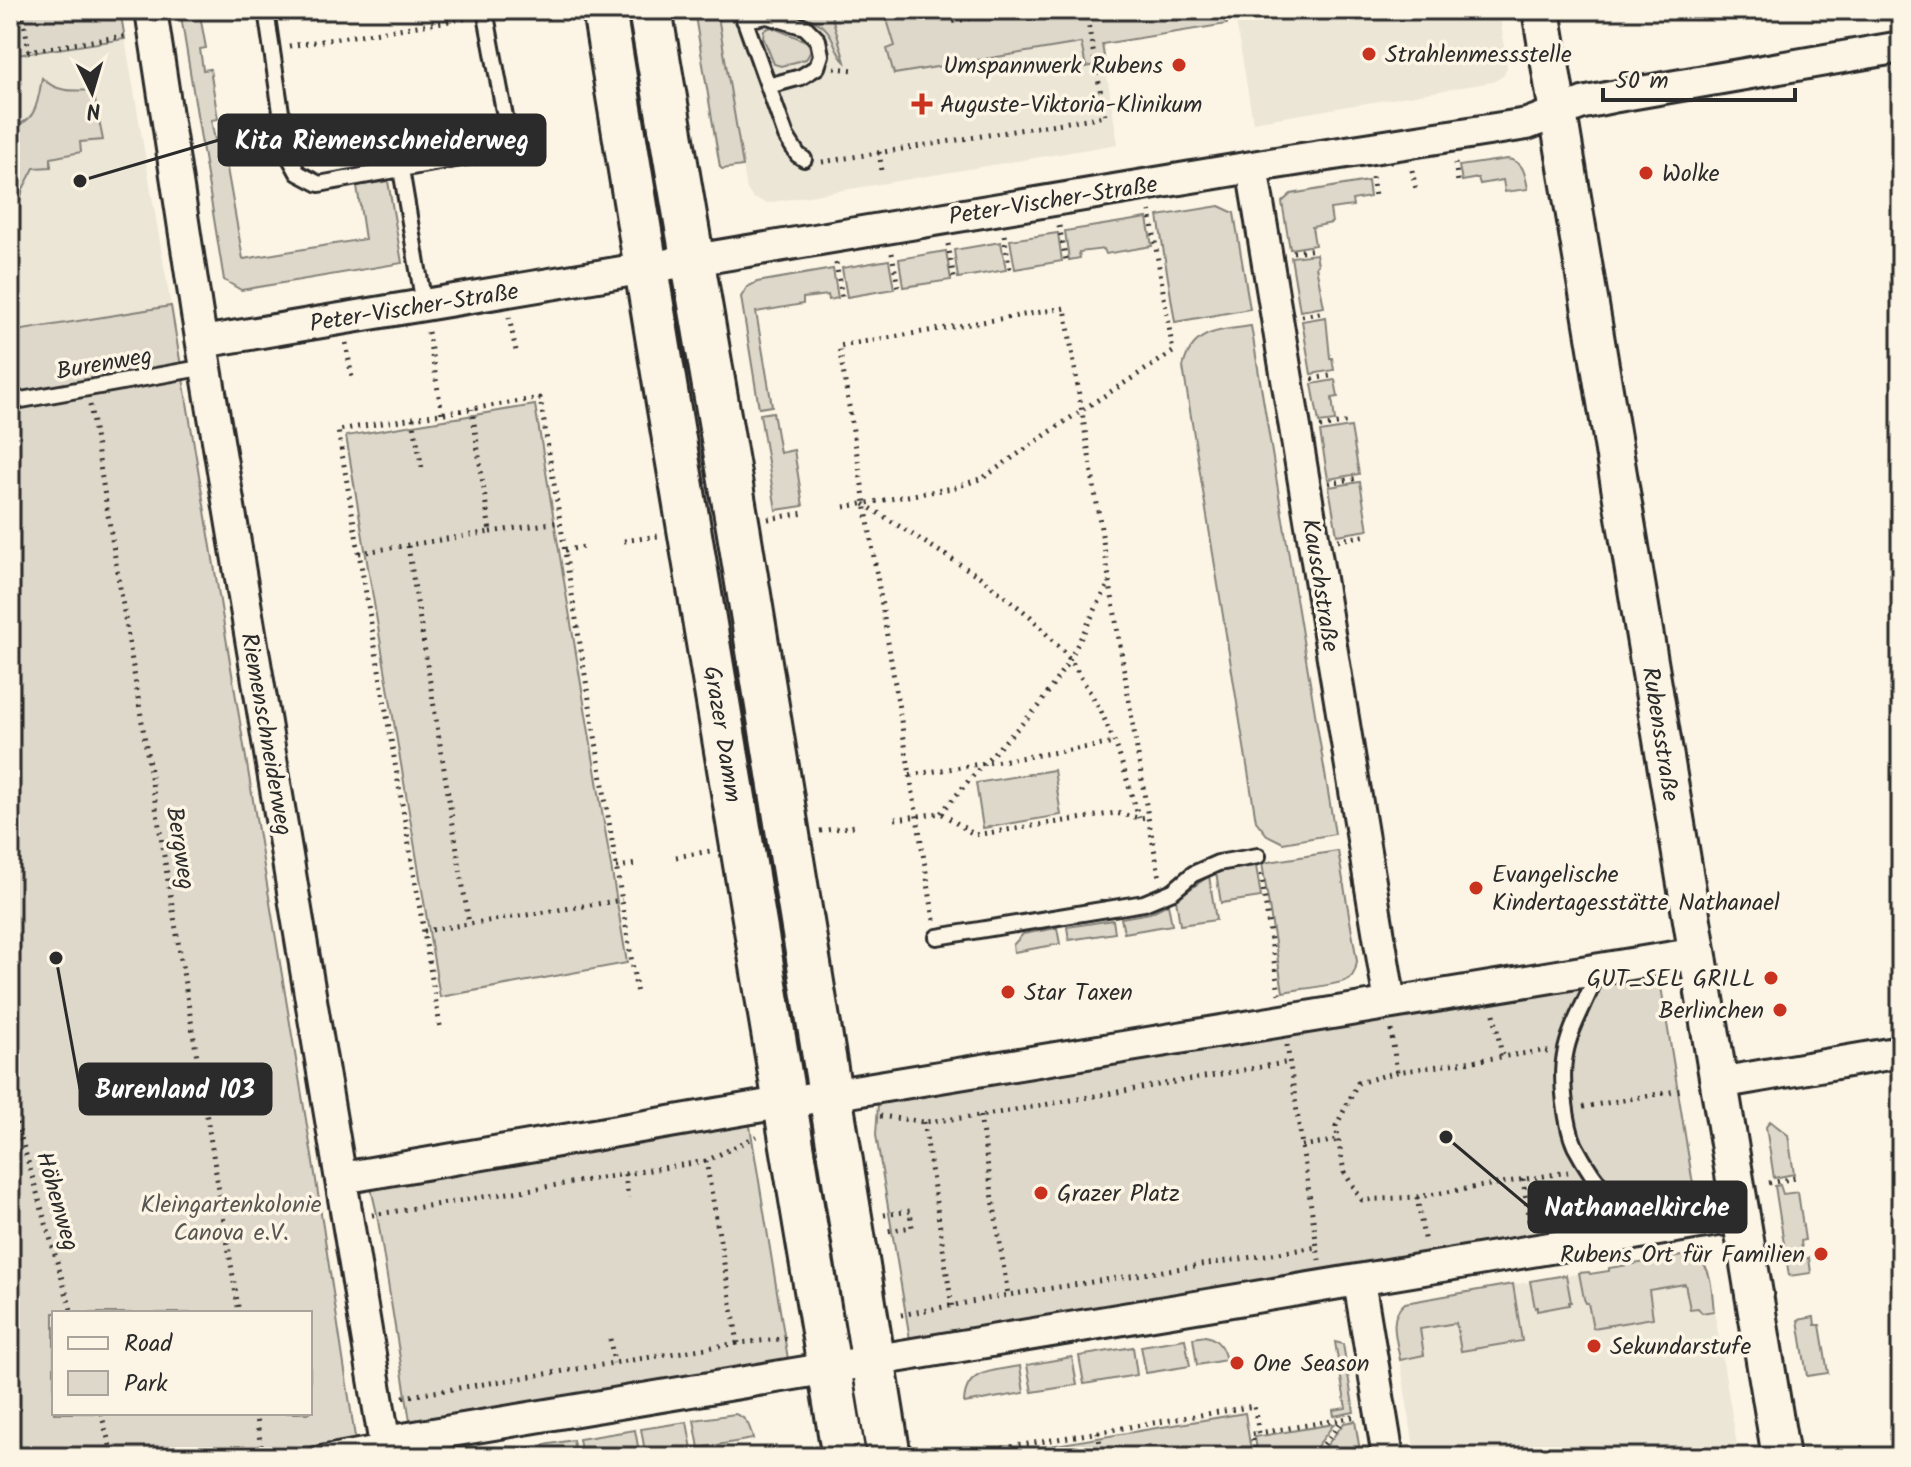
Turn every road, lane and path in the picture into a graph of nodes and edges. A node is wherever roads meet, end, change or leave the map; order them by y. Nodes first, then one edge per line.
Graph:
1 (22, 10) edge
2 (266, 10) edge
3 (604, 10) edge
4 (650, 10) edge
5 (948, 10) edge
6 (1019, 10) edge
7 (1083, 10) edge
8 (1541, 10) edge
9 (486, 13) edge
10 (743, 15) edge
11 (152, 21) edge
12 (1901, 47) edge
13 (271, 49) junction
14 (768, 86) junction
15 (1558, 112) junction
16 (879, 152) junction
17 (804, 159) joint
18 (1455, 163) dead end
19 (1252, 167) junction
20 (401, 169) junction
21 (1412, 170) dead end
22 (882, 171) dead end
23 (1372, 177) dead end
24 (1458, 182) dead end
25 (1416, 189) dead end
26 (1375, 196) dead end
27 (1150, 210) dead end
28 (1059, 225) dead end
29 (1004, 235) dead end
30 (948, 244) dead end
31 (1316, 249) dead end
32 (892, 253) dead end
33 (1286, 254) dead end
34 (1066, 260) dead end
35 (692, 261) junction
36 (836, 263) dead end
37 (646, 268) junction
38 (1010, 270) dead end
39 (954, 279) dead end
40 (898, 288) dead end
41 (842, 297) dead end
42 (1325, 312) dead end
43 (509, 317) dead end
44 (1297, 317) dead end
45 (426, 318) junction
46 (346, 343) dead end
47 (516, 351) dead end
48 (204, 355) junction
49 (1335, 375) dead end
50 (352, 378) dead end
51 (1307, 379) dead end
52 (87, 388) junction
53 (10, 402) edge
54 (472, 409) junction
55 (1082, 410) junction
56 (442, 414) junction
57 (413, 418) junction
58 (1350, 422) dead end
59 (1315, 428) dead end
60 (422, 469) dead end
61 (1359, 478) dead end
62 (1325, 484) dead end
63 (864, 504) junction
64 (844, 507) dead end
65 (804, 513) dead end
66 (759, 520) dead end
67 (560, 522) junction
68 (490, 532) junction
69 (668, 534) dead end
70 (1369, 535) dead end
71 (624, 541) dead end
72 (1334, 541) dead end
73 (408, 546) junction
74 (584, 547) dead end
75 (565, 550) junction
76 (359, 553) junction
77 (1110, 580) junction
78 (1070, 659) junction
79 (1115, 743) junction
80 (984, 763) junction
81 (910, 775) junction
82 (941, 813) junction
83 (916, 816) junction
84 (1148, 817) junction
85 (1139, 818) junction
86 (895, 819) dead end
87 (855, 826) dead end
88 (810, 833) dead end
89 (720, 850) dead end
90 (1258, 856) joint
91 (676, 857) dead end
92 (1156, 860) dead end
93 (638, 864) dead end
94 (616, 867) junction
95 (622, 900) junction
96 (469, 924) junction
97 (424, 931) junction
98 (937, 937) joint
99 (1698, 953) junction
100 (1598, 969) junction
101 (1490, 987) junction
102 (637, 994) dead end
103 (1280, 998) dead end
104 (1389, 1003) junction
105 (440, 1026) dead end
106 (1286, 1036) dead end
107 (1901, 1052) edge
108 (1502, 1056) junction
109 (1564, 1056) junction
110 (1290, 1062) junction
111 (1397, 1072) junction
112 (1719, 1083) junction
113 (1682, 1090) dead end
114 (830, 1095) junction
115 (10, 1100) edge
116 (786, 1103) junction
117 (1603, 1104) dead end
118 (868, 1114) dead end
119 (980, 1116) junction
120 (924, 1122) junction
121 (758, 1136) dead end
122 (1338, 1140) junction
123 (1302, 1146) junction
124 (706, 1161) junction
125 (1589, 1168) junction
126 (625, 1174) junction
127 (342, 1178) junction
128 (1795, 1178) dead end
129 (1523, 1179) junction
130 (1769, 1183) dead end
131 (1417, 1197) junction
132 (628, 1198) dead end
133 (1527, 1210) dead end
134 (370, 1215) dead end
135 (884, 1215) dead end
136 (1742, 1216) junction
137 (887, 1231) dead end
138 (1423, 1232) dead end
139 (1649, 1232) junction
140 (1317, 1247) junction
141 (1319, 1260) dead end
142 (1359, 1281) junction
143 (1008, 1295) junction
144 (952, 1307) junction
145 (71, 1311) edge
146 (239, 1311) edge
147 (901, 1315) dead end
148 (792, 1338) dead end
149 (610, 1339) dead end
150 (738, 1343) junction
151 (873, 1360) junction
152 (614, 1363) junction
153 (829, 1368) junction
154 (400, 1397) dead end
155 (102, 1415) edge
156 (255, 1415) edge
157 (1358, 1416) dead end
158 (1343, 1419) junction
159 (1098, 1432) junction
160 (1259, 1433) junction
161 (386, 1450) edge
162 (113, 1457) edge
163 (263, 1457) edge
164 (304, 1457) edge
165 (844, 1457) edge
166 (889, 1457) edge
167 (1005, 1457) edge
168 (1102, 1457) edge
169 (1255, 1457) edge
170 (1314, 1457) edge
171 (1388, 1457) edge
172 (1781, 1457) edge

1 - 11 path
2 - 13 lane
3 - 37 main road, Grazer Damm
4 - 35 main road, Grazer Damm
5 - 6 path
7 - 16 path
8 - 15 street, Rubensstraße
9 - 13 path
9 - 20 lane
10 - 14 lane
10 - 14 lane
11 - 48 street, Riemenschneiderweg
12 - 15 street, Peter-Vischer-Straße
13 - 20 lane
14 - 17 lane
15 - 19 street, Peter-Vischer-Straße
15 - 99 street, Rubensstraße
16 - 17 path
16 - 22 path
18 - 24 path
19 - 35 street, Peter-Vischer-Straße
19 - 104 street, Kauschstraße
20 - 45 lane
21 - 25 path
23 - 26 path
27 - 55 path
28 - 34 path
29 - 38 path
30 - 39 path
31 - 33 path
32 - 40 path
35 - 37 street, Peter-Vischer-Straße
35 - 114 main road, Grazer Damm
36 - 41 path
37 - 45 street, Peter-Vischer-Straße
37 - 116 main road, Grazer Damm
42 - 44 path
43 - 47 path
45 - 48 street, Peter-Vischer-Straße
45 - 56 path
46 - 50 path
48 - 52 lane, Burenweg
48 - 127 street, Riemenschneiderweg
49 - 51 path
52 - 53 lane, Burenweg
52 - 146 path, Bergweg
54 - 56 path
54 - 67 path
54 - 68 path
55 - 63 path
55 - 63 path
55 - 77 path
56 - 57 path
57 - 60 path
57 - 76 path
58 - 59 path
61 - 62 path
63 - 64 path
63 - 78 path
63 - 81 path
65 - 66 path
67 - 68 path
67 - 75 path
68 - 73 path
69 - 71 path
70 - 72 path
73 - 76 path
73 - 96 path
74 - 75 path
75 - 94 path
76 - 97 path
77 - 78 path
77 - 84 path
78 - 79 path
78 - 80 path
79 - 80 path
79 - 85 path
80 - 81 path
80 - 82 path
81 - 83 path
82 - 83 path
82 - 85 path
83 - 86 path
83 - 98 path
84 - 85 path
84 - 92 path
87 - 88 path
89 - 91 path
90 - 98 lane
90 - 103 path
93 - 94 path
94 - 95 path
95 - 96 path
95 - 102 path
96 - 97 path
97 - 105 path
99 - 100 street
99 - 112 street, Rubensstraße
100 - 101 street
100 - 109 lane
101 - 104 street
101 - 108 path
104 - 111 path
104 - 114 street
106 - 110 path
107 - 112 street
108 - 109 path
108 - 111 path
109 - 125 lane
110 - 119 path
110 - 123 path
111 - 122 path
112 - 136 street, Rubensstraße
113 - 117 path
114 - 116 street
114 - 151 main road, Grazer Damm
115 - 145 path, Höhenweg
116 - 127 street
116 - 153 main road, Grazer Damm
118 - 120 path
119 - 120 path
119 - 143 path
120 - 144 path
121 - 124 path
122 - 123 path
122 - 131 path
123 - 140 path
124 - 126 path
124 - 150 path
125 - 129 path
125 - 139 lane
126 - 132 path
126 - 134 path
127 - 161 street, Riemenschneiderweg
128 - 130 path
129 - 131 path
129 - 133 path
131 - 138 path
135 - 137 path
136 - 139 street
136 - 172 street, Rubensstraße
139 - 142 street
140 - 141 path
140 - 143 path
142 - 151 street
142 - 171 street
143 - 144 path
144 - 147 path
148 - 150 path
149 - 152 path
150 - 152 path
151 - 153 street
151 - 166 main road, Grazer Damm
152 - 154 path
153 - 161 street
153 - 165 main road, Grazer Damm
155 - 162 path
156 - 163 path
157 - 158 path
158 - 160 path
158 - 170 path
159 - 160 path
159 - 167 path
159 - 168 path
160 - 169 path
161 - 164 lane

